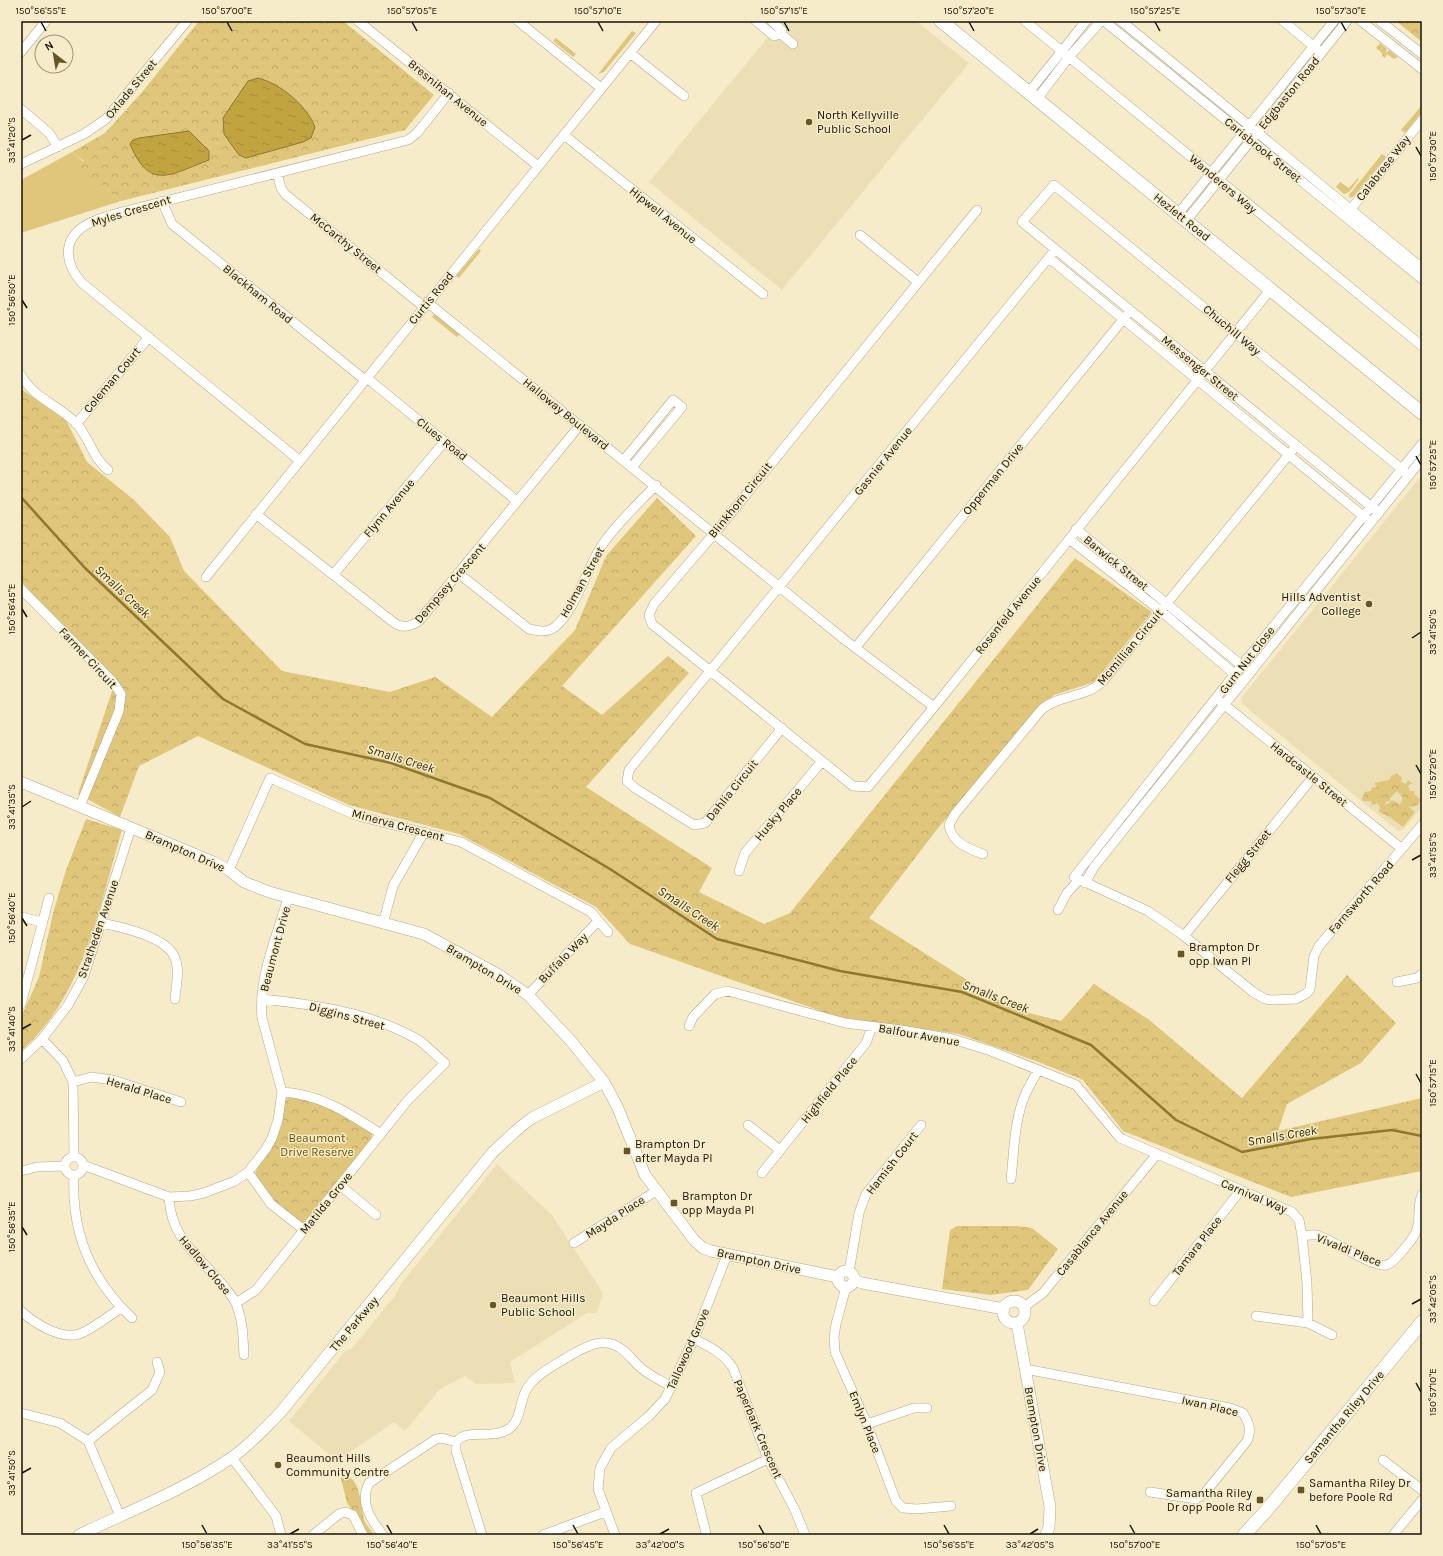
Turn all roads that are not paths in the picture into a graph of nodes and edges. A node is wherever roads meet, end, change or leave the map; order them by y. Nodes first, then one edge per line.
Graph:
1 (46, 21) edge
2 (187, 21) edge
3 (358, 21) edge
4 (518, 21) edge
5 (656, 21) edge
6 (756, 21) edge
7 (772, 21) edge
8 (941, 21) edge
9 (1025, 21) edge
10 (1086, 21) edge
11 (1100, 21) edge
12 (1104, 21) edge
13 (1121, 21) edge
14 (1283, 21) edge
15 (1334, 21) edge
16 (1346, 21) edge
17 (1361, 21) edge
18 (1380, 21) edge
19 (782, 34) junction
20 (793, 44) dead end
21 (1314, 46) junction
22 (1061, 51) junction
23 (21, 52) edge
24 (630, 53) junction
25 (1321, 53) junction
26 (1422, 54) edge
27 (1069, 58) junction
28 (1422, 69) edge
29 (601, 88) junction
30 (449, 93) junction
31 (1033, 95) junction
32 (684, 96) dead end
33 (21, 109) edge
34 (1422, 120) edge
35 (1250, 125) junction
36 (1257, 132) junction
37 (1243, 134) junction
38 (564, 135) junction
39 (1251, 140) junction
40 (58, 146) junction
41 (21, 164) edge
42 (538, 166) junction
43 (276, 173) junction
44 (1211, 174) junction
45 (1218, 180) junction
46 (162, 201) junction
47 (977, 210) dead end
48 (1348, 213) junction
49 (1182, 218) junction
50 (1022, 222) joint
51 (860, 235) dead end
52 (1052, 254) junction
53 (1422, 268) edge
54 (1422, 279) edge
55 (918, 282) junction
56 (1270, 290) junction
57 (762, 294) dead end
58 (426, 305) junction
59 (1127, 315) junction
60 (1236, 333) junction
61 (148, 337) junction
62 (1422, 346) edge
63 (1205, 371) junction
64 (21, 375) edge
65 (366, 379) junction
66 (1198, 379) junction
67 (1422, 413) edge
68 (76, 424) junction
69 (580, 426) junction
70 (445, 441) junction
71 (1422, 444) edge
72 (1296, 446) junction
73 (1289, 455) junction
74 (1422, 459) edge
75 (299, 460) junction
76 (624, 460) junction
77 (632, 467) junction
78 (1402, 469) junction
79 (108, 470) dead end
80 (1409, 475) junction
81 (656, 485) junction
82 (517, 501) junction
83 (1371, 507) junction
84 (256, 514) junction
85 (1379, 514) junction
86 (1364, 516) junction
87 (1372, 523) junction
88 (1076, 529) junction
89 (714, 533) junction
90 (1069, 539) junction
91 (458, 573) junction
92 (334, 575) junction
93 (206, 577) dead end
94 (781, 586) junction
95 (21, 588) edge
96 (1164, 608) junction
97 (856, 647) junction
98 (1242, 665) junction
99 (1251, 672) junction
100 (711, 673) junction
101 (1235, 675) junction
102 (1244, 681) junction
103 (1217, 699) junction
104 (1225, 705) junction
105 (934, 707) junction
106 (782, 728) junction
107 (822, 761) junction
108 (1313, 777) junction
109 (21, 782) edge
110 (80, 806) junction
111 (1422, 825) edge
112 (131, 828) junction
113 (424, 832) junction
114 (1402, 849) junction
115 (983, 854) dead end
116 (229, 870) junction
117 (739, 871) dead end
118 (1079, 880) junction
119 (49, 898) dead end
120 (288, 898) junction
121 (1058, 910) dead end
122 (21, 917) edge
123 (598, 921) junction
124 (42, 922) junction
125 (101, 923) junction
126 (383, 924) junction
127 (608, 932) dead end
128 (1184, 936) junction
129 (1422, 974) edge
130 (1397, 982) dead end
131 (528, 995) junction
132 (262, 998) junction
133 (175, 999) dead end
134 (21, 1004) edge
135 (690, 1026) dead end
136 (872, 1027) junction
137 (42, 1039) junction
138 (21, 1059) edge
139 (445, 1063) joint
140 (1038, 1070) junction
141 (73, 1082) junction
142 (604, 1082) junction
143 (282, 1092) junction
144 (181, 1102) dead end
145 (748, 1125) dead end
146 (921, 1125) dead end
147 (381, 1134) junction
148 (780, 1150) junction
149 (1157, 1154) junction
150 (74, 1157) junction
151 (83, 1165) junction
152 (65, 1166) junction
153 (21, 1171) edge
154 (248, 1172) junction
155 (762, 1173) dead end
156 (74, 1175) junction
157 (1012, 1179) dead end
158 (341, 1186) junction
159 (656, 1191) junction
160 (1240, 1191) junction
161 (1422, 1195) edge
162 (169, 1197) junction
163 (376, 1215) dead end
164 (304, 1230) junction
165 (1302, 1236) junction
166 (574, 1243) dead end
167 (727, 1255) junction
168 (847, 1279) junction
169 (1154, 1301) dead end
170 (236, 1303) junction
171 (1024, 1307) junction
172 (121, 1308) junction
173 (1004, 1309) junction
174 (21, 1311) edge
175 (1256, 1316) dead end
176 (132, 1318) dead end
177 (1422, 1322) edge
178 (1018, 1323) junction
179 (1308, 1323) junction
180 (1332, 1335) dead end
181 (694, 1339) junction
182 (244, 1355) dead end
183 (157, 1362) dead end
184 (1025, 1369) junction
185 (672, 1387) junction
186 (927, 1408) dead end
187 (21, 1412) edge
188 (867, 1424) junction
189 (88, 1441) junction
190 (456, 1442) junction
191 (232, 1458) junction
192 (768, 1459) junction
193 (1384, 1460) dead end
194 (1422, 1490) edge
195 (1150, 1492) dead end
196 (1422, 1500) edge
197 (951, 1506) dead end
198 (605, 1512) junction
199 (1266, 1512) junction
200 (120, 1516) junction
201 (707, 1534) edge
202 (79, 1535) edge
203 (280, 1535) edge
204 (313, 1535) edge
205 (364, 1535) edge
206 (383, 1535) edge
207 (482, 1535) edge
208 (543, 1535) edge
209 (615, 1535) edge
210 (805, 1535) edge
211 (1046, 1535) edge
212 (1244, 1535) edge
213 (1252, 1535) edge
214 (1393, 1535) edge

1 - 23 street
2 - 40 street, Oxlade Street
3 - 30 street, Bresnihan Avenue
4 - 29 street
5 - 24 street, Curtis Road
6 - 19 street
7 - 19 street
8 - 31 main road, Hezlett Road
9 - 22 street, Wanderers Way
10 - 22 street
11 - 27 street
12 - 37 street, Carisbrook Street
13 - 35 street, Carisbrook Street
14 - 21 street
15 - 21 street, Edgbaston Road
16 - 25 street, Edgbaston Road
17 - 28 street
18 - 26 street
19 - 20 street
21 - 25 street
21 - 35 street, Edgbaston Road
22 - 27 street, Wanderers Way
22 - 31 street
24 - 29 street, Curtis Road
24 - 32 street
25 - 36 street, Edgbaston Road
27 - 31 street
27 - 44 street, Wanderers Way
29 - 38 street, Curtis Road
30 - 42 street, Bresnihan Avenue
30 - 43 street, Myles Crescent
31 - 49 main road, Hezlett Road
33 - 40 street
34 - 48 street, Calabrese Way
35 - 36 street, Carisbrook Street
35 - 37 street, Edgbaston Road
36 - 39 street, Edgbaston Road
36 - 48 street, Carisbrook Street
37 - 39 street, Carisbrook Street
37 - 44 street, Edgbaston Road
38 - 42 street, Curtis Road
38 - 57 street, Hipwell Avenue
39 - 45 street, Edgbaston Road
39 - 48 street, Carisbrook Street
40 - 41 street, Oxlade Street
42 - 58 street, Curtis Road
43 - 46 street, Myles Crescent
43 - 58 street, McCarthy Street
44 - 45 street, Wanderers Way
44 - 49 street, Edgbaston Road
45 - 49 street, Edgbaston Road
45 - 62 street, Wanderers Way
46 - 61 street, Myles Crescent
46 - 65 street, Blackham Road
47 - 55 street, Blinkhorn Circuit
48 - 53 street, Carisbrook Street
48 - 54 street, Carisbrook Street
49 - 56 main road, Hezlett Road
50 - 52 street, Messenger Street
50 - 60 street, Chuchill Way
51 - 55 street
52 - 59 street, Messenger Street
52 - 94 street, Gasnier Avenue
55 - 89 street, Blinkhorn Circuit
56 - 60 street, Rosenfeld Avenue
56 - 67 main road, Hezlett Road
58 - 65 street, Curtis Road
58 - 69 street, Halloway Boulevard
59 - 63 street, Messenger Street
59 - 66 street, Messenger Street
59 - 97 street, Opperman Drive
60 - 63 street, Rosenfeld Avenue
60 - 78 street, Chuchill Way
61 - 68 street, Coleman Court
61 - 75 street, Myles Crescent
63 - 66 street, Rosenfeld Avenue
63 - 72 street, Messenger Street
64 - 68 street, Coleman Court
65 - 70 street, Clues Road
65 - 75 street, Curtis Road
66 - 73 street, Messenger Street
66 - 88 street, Rosenfeld Avenue
68 - 79 street, Coleman Court
69 - 76 street, Halloway Boulevard
69 - 82 street, Dempsey Crescent
70 - 82 street, Clues Road
70 - 92 street, Flynn Avenue
71 - 78 street, Gum Nut Close
72 - 73 street, Mcmillian Circuit
72 - 83 street, Messenger Street
73 - 86 street, Messenger Street
73 - 96 street, Mcmillian Circuit
74 - 80 street, Gum Nut Close
75 - 84 street, Curtis Road
76 - 77 street, Halloway Boulevard
76 - 77 street
77 - 81 street, Halloway Boulevard
78 - 80 street, Chuchill Way
78 - 83 street, Gum Nut Close
80 - 85 street, Gum Nut Close
81 - 89 street, Halloway Boulevard
81 - 91 street, Holman Street
82 - 91 street, Dempsey Crescent
83 - 85 street, Messenger Street
83 - 86 street, Gum Nut Close
84 - 92 street, Dempsey Crescent
84 - 93 street, Curtis Road
85 - 87 street, Gum Nut Close
86 - 87 street, Messenger Street
86 - 98 street, Gum Nut Close
87 - 99 street, Gum Nut Close
88 - 90 street, Rosenfeld Avenue
88 - 96 street, Barwick Street
89 - 94 street, Halloway Boulevard
89 - 100 street, Blinkhorn Circuit
90 - 96 street, Barwick Street
90 - 105 street, Rosenfeld Avenue
91 - 92 street, Dempsey Crescent
94 - 97 street
94 - 100 street, Gasnier Avenue
95 - 110 street, Farmer Circuit
96 - 98 street, Barwick Street
96 - 101 street, Barwick Street
96 - 115 street, Mcmillian Circuit
97 - 105 street
98 - 99 street, Barwick Street
98 - 101 street, Gum Nut Close
99 - 102 street, Gum Nut Close
100 - 106 street, Blinkhorn Circuit
100 - 106 street, Dahlia Circuit
101 - 102 street, Barwick Street
101 - 103 street, Gum Nut Close
102 - 104 street, Gum Nut Close
103 - 104 street, Hardcastle Street
103 - 118 street, Gum Nut Close
104 - 108 street, Hardcastle Street
104 - 118 street, Gum Nut Close
105 - 107 street, Rosenfeld Avenue
106 - 107 street, Blinkhorn Circuit
107 - 117 street, Husky Place
108 - 114 street, Hardcastle Street
108 - 128 street, Flegg Street
109 - 110 street, Brampton Drive
110 - 112 street, Brampton Drive
111 - 114 street, Farnsworth Road
112 - 116 street, Brampton Drive
112 - 125 street, Stratheden Avenue
113 - 116 street, Minerva Crescent
113 - 123 street, Minerva Crescent
113 - 126 street
114 - 128 street, Farnsworth Road
116 - 120 street, Brampton Drive
118 - 121 street, Gum Nut Close
118 - 128 street
119 - 124 street
120 - 126 street, Brampton Drive
120 - 132 street, Beaumont Drive
122 - 124 street
123 - 127 street, Minerva Crescent
123 - 131 street, Buffalo Way
124 - 134 street
125 - 133 street
125 - 137 street, Stratheden Avenue
126 - 131 street, Brampton Drive
129 - 130 street
131 - 142 street, Brampton Drive
132 - 139 street, Diggins Street
132 - 143 street, Beaumont Drive
135 - 136 street, Balfour Avenue
136 - 140 street, Balfour Avenue
136 - 148 street, Highfield Place
137 - 138 street, Stratheden Avenue
137 - 141 street
139 - 147 street, Matilda Grove
140 - 149 street, Balfour Avenue
140 - 157 street
141 - 144 street, Herald Place
141 - 150 street
142 - 159 street, Brampton Drive
142 - 191 street, The Parkway
143 - 147 street
143 - 154 street, Beaumont Drive
145 - 148 street
146 - 168 street, Hamish Court
147 - 158 street, Matilda Grove
148 - 155 street, Highfield Place
149 - 160 street, Carnival Way
149 - 171 street, Casablanca Avenue
150 - 151 street
150 - 152 street
151 - 156 street
151 - 162 street, Beaumont Drive
152 - 153 street
152 - 156 street
154 - 162 street, Beaumont Drive
154 - 164 street
156 - 172 street
158 - 163 street
158 - 164 street, Matilda Grove
159 - 166 street, Mayda Place
159 - 167 street, Brampton Drive
160 - 165 street, Carnival Way
160 - 169 street, Tamara Place
161 - 165 street, Vivaldi Place
162 - 170 street, Hadlow Close
164 - 170 street, Matilda Grove
165 - 179 street, Carnival Way
167 - 168 street, Brampton Drive
167 - 181 street, Tallowood Grove
168 - 173 street, Brampton Drive
168 - 188 street, Emlyn Place
170 - 182 street, Hadlow Close
171 - 173 street
171 - 178 street
172 - 174 street
172 - 176 street
173 - 178 street
175 - 179 street
177 - 199 main road, Samantha Riley Drive
178 - 184 street, Brampton Drive
179 - 180 street
181 - 185 street, Tallowood Grove
181 - 192 street, Paperbark Crescent
183 - 189 street
184 - 195 street, Iwan Place
184 - 211 street, Brampton Drive
185 - 190 street
185 - 198 street, Tallowood Grove
186 - 188 street
187 - 189 street
188 - 197 street, Emlyn Place
189 - 200 street
190 - 206 street
190 - 207 street
191 - 200 street, The Parkway
191 - 203 street
192 - 201 street
192 - 210 street, Paperbark Crescent
193 - 194 street
196 - 214 street
198 - 208 street
198 - 209 street, Tallowood Grove
199 - 212 main road, Samantha Riley Drive
199 - 213 main road, Samantha Riley Drive
200 - 202 street, The Parkway
204 - 205 street

